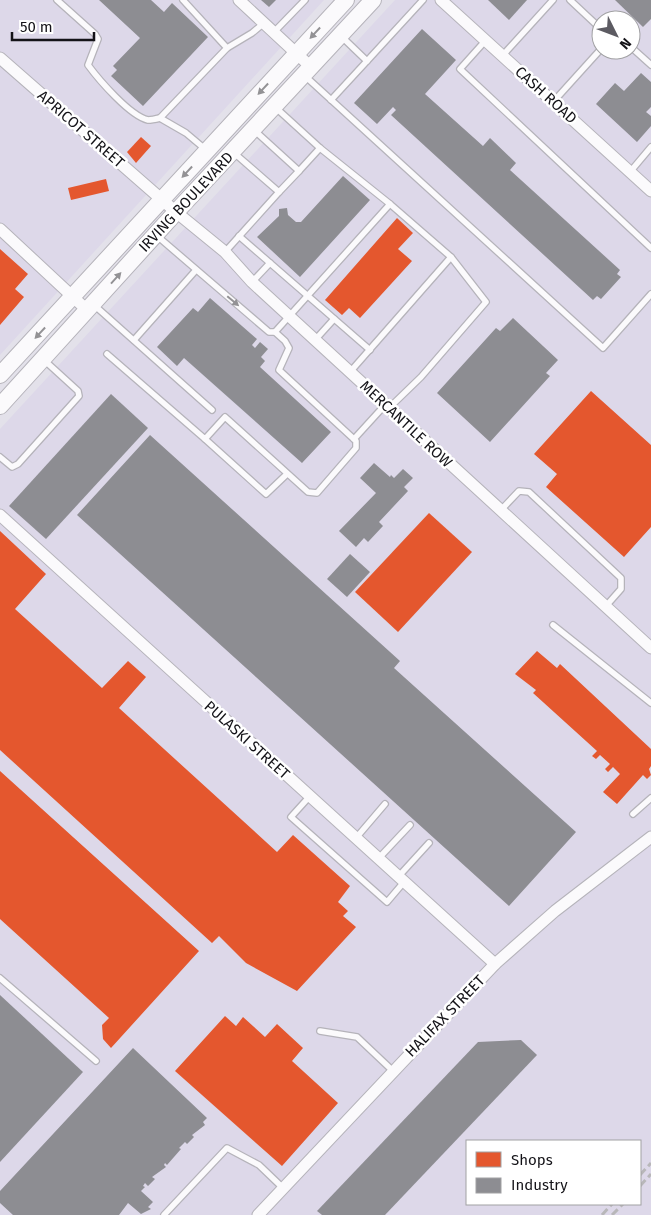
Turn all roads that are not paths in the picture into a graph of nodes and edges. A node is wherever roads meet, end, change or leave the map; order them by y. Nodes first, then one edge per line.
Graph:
1 (57, 0) edge
2 (183, 0) edge
3 (239, 0) edge
4 (305, 0) edge
5 (346, 0) edge
6 (373, 0) edge
7 (424, 0) edge
8 (441, 0) edge
9 (552, 0) edge
10 (570, 0) edge
11 (591, 19) edge
12 (264, 23) junction
13 (274, 32) junction
14 (340, 36) junction
15 (486, 40) junction
16 (227, 48) junction
17 (296, 53) junction
18 (502, 55) junction
19 (641, 56) edge
20 (0, 58) edge
21 (591, 60) edge
22 (367, 61) junction
23 (651, 65) edge
24 (308, 71) junction
25 (331, 100) junction
26 (554, 101) junction
27 (274, 106) junction
28 (160, 118) junction
29 (253, 129) junction
30 (320, 148) junction
31 (651, 148) edge
32 (207, 151) junction
33 (232, 151) junction
34 (299, 171) junction
35 (630, 172) junction
36 (651, 191) edge
37 (279, 192) junction
38 (162, 200) junction
39 (390, 204) junction
40 (176, 212) junction
41 (0, 230) edge
42 (156, 234) junction
43 (239, 236) junction
44 (651, 248) edge
45 (225, 252) junction
46 (451, 257) junction
47 (270, 263) junction
48 (196, 270) junction
49 (252, 282) junction
50 (651, 294) edge
51 (73, 297) junction
52 (307, 297) junction
53 (90, 307) junction
54 (290, 317) junction
55 (334, 319) junction
56 (275, 332) junction
57 (134, 340) junction
58 (315, 340) junction
59 (370, 350) junction
60 (107, 354) dead end
61 (43, 358) junction
62 (350, 372) junction
63 (0, 375) edge
64 (0, 406) edge
65 (387, 407) junction
66 (212, 410) dead end
67 (205, 439) junction
68 (354, 440) junction
69 (0, 457) edge
70 (287, 474) junction
71 (501, 510) junction
72 (0, 515) edge
73 (606, 606) junction
74 (553, 625) dead end
75 (651, 648) edge
76 (651, 703) edge
77 (310, 796) junction
78 (651, 798) edge
79 (385, 804) dead end
80 (633, 814) dead end
81 (410, 825) dead end
82 (651, 837) edge
83 (356, 838) junction
84 (429, 843) dead end
85 (378, 859) junction
86 (401, 880) junction
87 (495, 964) junction
88 (0, 978) edge
89 (320, 1031) dead end
90 (96, 1061) dead end
91 (393, 1071) junction
92 (283, 1188) junction
93 (164, 1215) edge
94 (258, 1215) edge

1 - 28 lane
2 - 16 lane
3 - 12 street
4 - 13 lane
5 -> 17 main road, IRVING BOULEVARD
6 - 14 main road, IRVING BOULEVARD
7 - 22 lane
8 - 15 street, CASH ROAD
9 - 18 lane
10 - 11 lane
12 - 13 street
12 - 16 lane
13 - 17 street
14 - 22 lane
14 - 24 main road, IRVING BOULEVARD
15 - 18 street, CASH ROAD
15 - 44 lane
16 - 28 lane
17 - 24 street
17 -> 32 main road, IRVING BOULEVARD
18 - 26 street, CASH ROAD
19 - 23 lane
20 - 38 street, APRICOT STREET
21 - 26 lane
22 - 25 lane
24 - 25 lane
24 - 27 main road, IRVING BOULEVARD
25 - 50 lane
26 - 35 street, CASH ROAD
27 - 29 main road, IRVING BOULEVARD
27 - 30 lane
28 - 32 lane
29 - 33 main road, IRVING BOULEVARD
29 - 34 lane
30 - 34 lane
30 - 39 lane
31 - 35 lane
32 -> 38 main road, IRVING BOULEVARD
33 - 37 lane
33 - 40 main road, IRVING BOULEVARD
34 - 37 lane
35 - 36 street, CASH ROAD
37 - 43 lane
38 - 40 street, MERCANTILE ROW
38 - 51 main road, IRVING BOULEVARD
39 - 46 lane
39 - 52 lane
40 - 42 main road, IRVING BOULEVARD
40 - 45 street, MERCANTILE ROW
41 - 51 street
42 - 48 lane
53 -> 42 main road, IRVING BOULEVARD
43 - 45 lane
43 - 47 lane
45 - 49 street, MERCANTILE ROW
46 - 59 lane
46 - 65 lane
47 - 49 lane
47 - 52 lane
48 -> 56 lane
48 - 57 lane
49 - 54 street, MERCANTILE ROW
51 - 53 street
51 -> 63 main road, IRVING BOULEVARD
52 - 54 lane
52 - 55 lane
53 - 57 lane
53 - 61 main road, IRVING BOULEVARD
54 - 56 lane
54 - 58 street, MERCANTILE ROW
55 - 58 lane
55 - 59 lane
56 - 68 lane
57 - 66 lane
58 - 62 street, MERCANTILE ROW
59 - 62 lane
60 - 67 lane
61 - 64 main road, IRVING BOULEVARD
61 - 69 lane
62 - 65 street, MERCANTILE ROW
65 - 68 lane
65 - 71 street, MERCANTILE ROW
67 - 70 lane
67 - 70 lane
68 - 70 lane
71 - 73 street, MERCANTILE ROW
71 - 73 lane
72 - 77 street, PULASKI STREET
73 - 75 street, MERCANTILE ROW
74 - 76 lane
77 - 83 street, PULASKI STREET
77 - 86 lane
78 - 80 lane
79 - 83 lane
81 - 85 lane
82 - 87 street, HALIFAX STREET
83 - 85 street, PULASKI STREET
84 - 86 lane
85 - 86 street, PULASKI STREET
86 - 87 street, PULASKI STREET
87 - 91 street, HALIFAX STREET
88 - 90 lane
89 - 91 lane
91 - 92 street, HALIFAX STREET
92 - 93 lane
92 - 94 street, HALIFAX STREET

